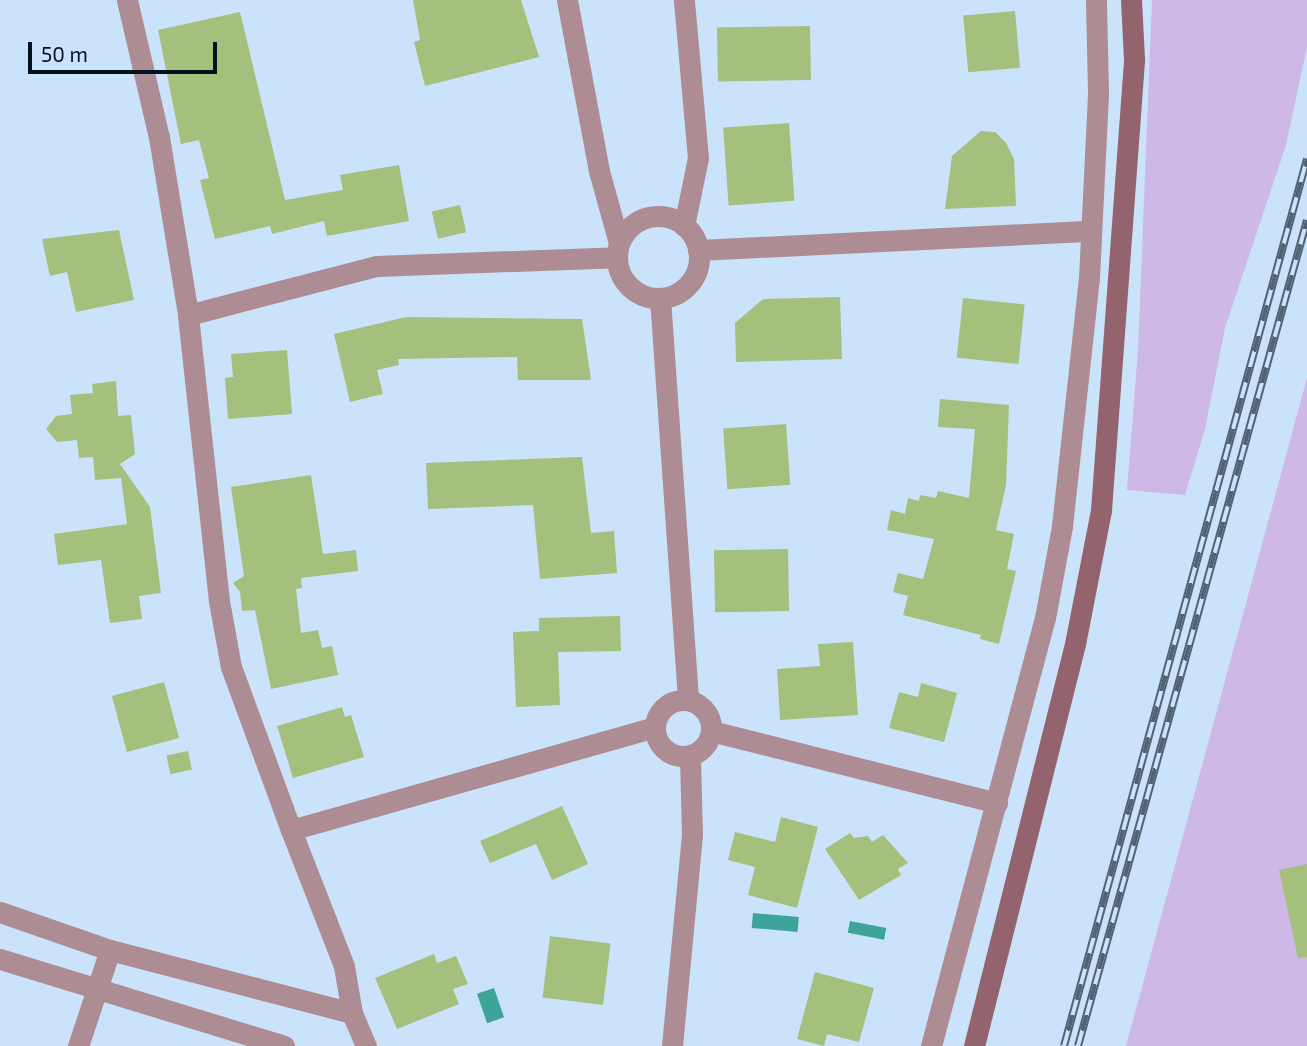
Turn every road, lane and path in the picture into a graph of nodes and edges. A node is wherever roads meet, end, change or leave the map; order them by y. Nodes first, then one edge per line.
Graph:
1 (127, 0) edge
2 (567, 0) edge
3 (684, 0) edge
4 (1096, 0) edge
5 (1132, 0) edge
6 (684, 226) junction
7 (1091, 231) junction
8 (618, 250) junction
9 (698, 250) junction
10 (660, 298) junction
11 (188, 315) junction
12 (688, 701) junction
13 (655, 727) junction
14 (711, 731) junction
15 (690, 756) junction
16 (997, 803) junction
17 (291, 830) junction
18 (0, 912) edge
19 (110, 950) junction
20 (0, 959) edge
21 (98, 989) junction
22 (352, 1013) junction
23 (78, 1046) edge
24 (284, 1046) edge
25 (366, 1046) edge
26 (672, 1046) edge
27 (931, 1046) edge
28 (974, 1046) edge

1 - 11 street
2 - 8 street
3 - 6 street
4 - 7 street
5 - 28 street
6 - 8 street
6 - 9 street
7 - 9 street
7 - 16 street
8 - 10 street
8 - 11 street
9 - 10 street
10 - 12 street
11 - 17 street
12 - 13 street
12 - 14 street
13 - 15 street
13 - 17 street
14 - 15 street
14 - 16 street
15 - 26 street
16 - 27 street
17 - 22 street
18 - 19 street
19 - 21 street
19 - 22 street
20 - 21 street
21 - 23 street
21 - 24 street
22 - 25 street

